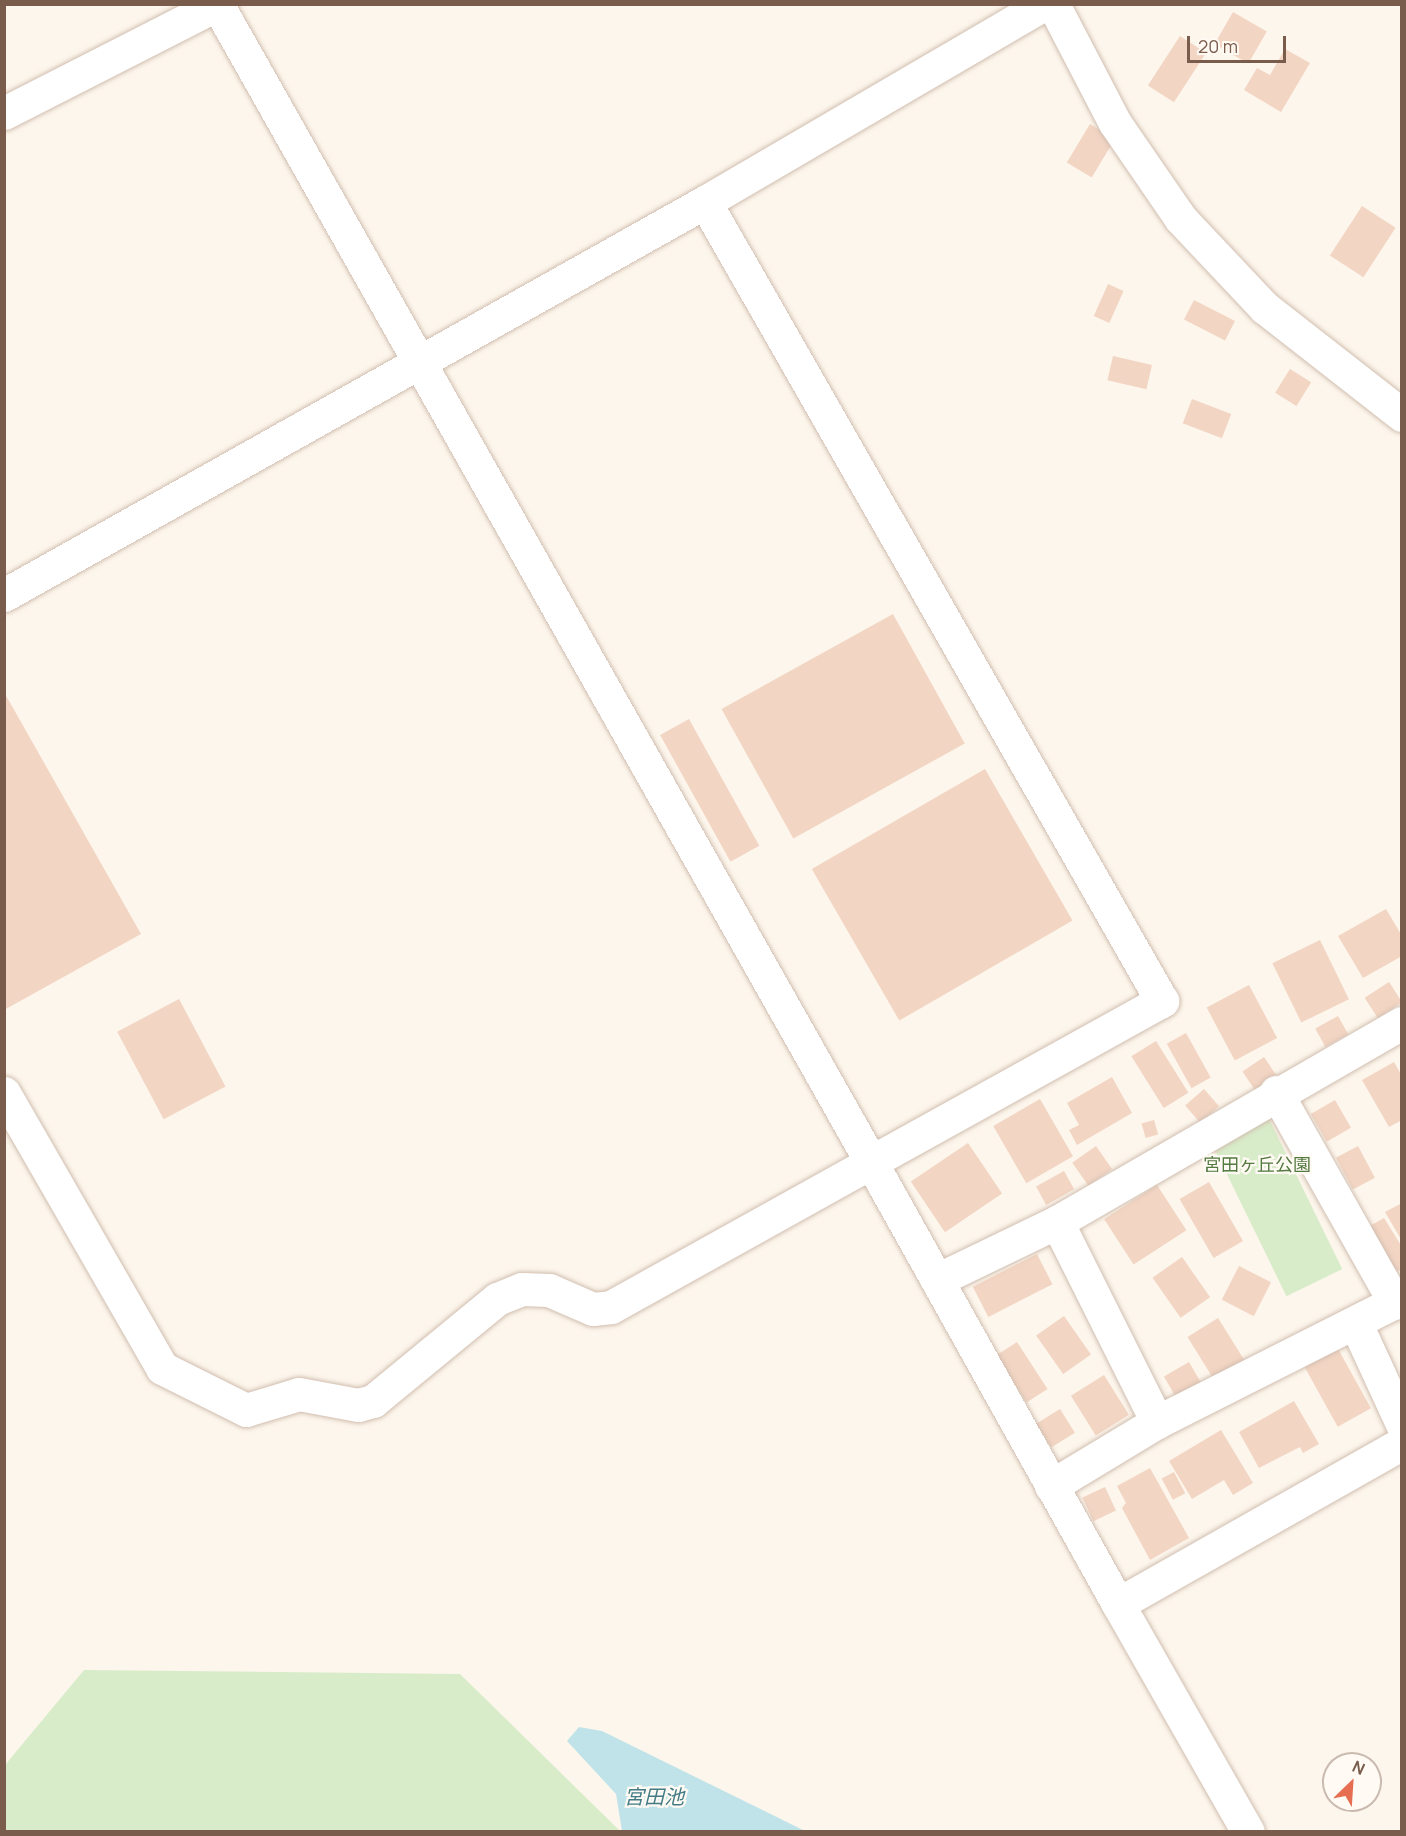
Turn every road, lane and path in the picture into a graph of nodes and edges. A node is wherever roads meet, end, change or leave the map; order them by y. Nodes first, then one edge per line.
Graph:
1 (1044, 4) edge
2 (1053, 4) edge
3 (217, 5) edge
4 (4, 113) edge
5 (705, 202) junction
6 (415, 361) junction
7 (1401, 415) edge
8 (4, 595) edge
9 (1401, 1023) edge
10 (1276, 1092) junction
11 (4, 1093) edge
12 (871, 1162) junction
13 (1057, 1222) junction
14 (939, 1278) junction
15 (1398, 1301) edge
16 (1356, 1324) junction
17 (1157, 1422) junction
18 (1401, 1424) edge
19 (1401, 1443) edge
20 (1051, 1486) junction
21 (1118, 1604) junction
22 (1248, 1832) edge

1 - 5 street
2 - 7 street
3 - 4 street
3 - 6 street
5 - 6 street
5 - 12 street
6 - 8 street
6 - 12 street
9 - 10 street
10 - 13 street
10 - 15 street
11 - 12 street
12 - 14 street
13 - 14 street
13 - 17 street
14 - 20 street
15 - 16 street
16 - 17 street
16 - 18 street
17 - 20 street
19 - 21 street
20 - 21 street
21 - 22 street

